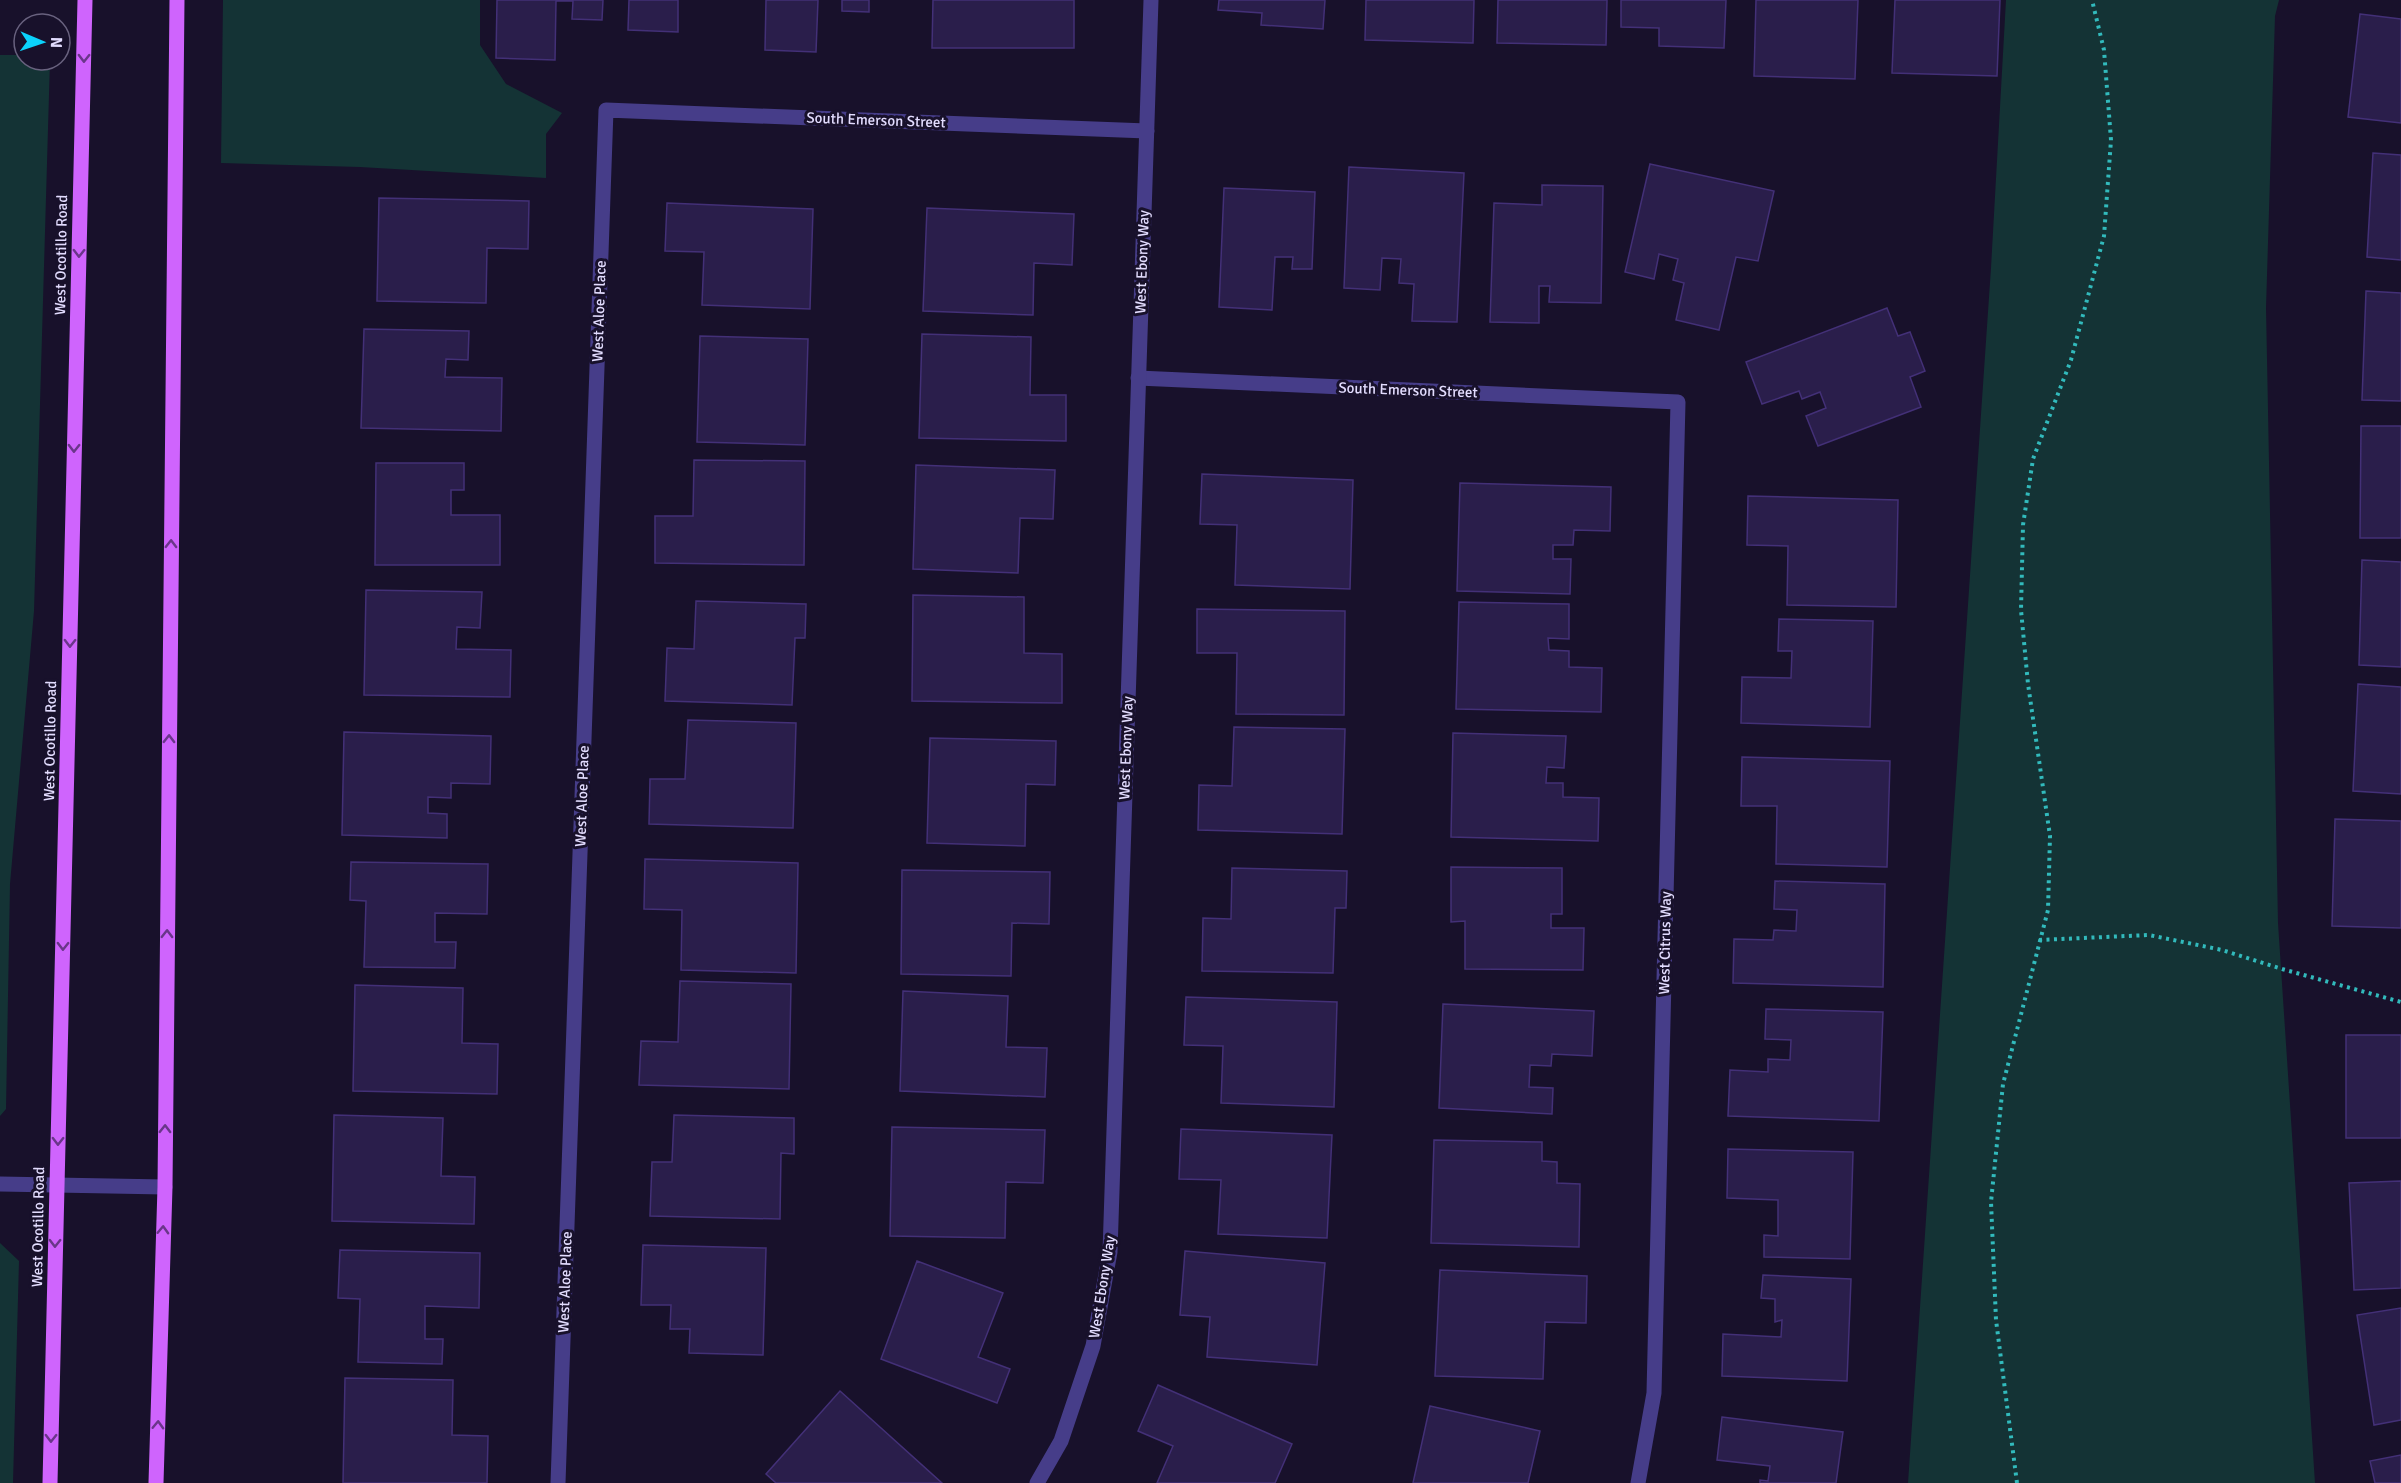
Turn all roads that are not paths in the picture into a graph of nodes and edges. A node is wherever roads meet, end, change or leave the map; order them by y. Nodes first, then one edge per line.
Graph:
1 (85, 0) edge
2 (177, 0) edge
3 (1151, 0) edge
4 (606, 110) joint
5 (1147, 131) junction
6 (1138, 378) junction
7 (1678, 402) joint
8 (0, 1184) edge
9 (57, 1185) junction
10 (165, 1187) junction
11 (50, 1483) edge
12 (156, 1483) edge
13 (558, 1483) edge
14 (1037, 1483) edge
15 (1638, 1483) edge

1 -> 9 main road, West Ocotillo Road
10 -> 2 main road
3 - 5 street, West Ebony Way
4 - 5 street, South Emerson Street
4 - 13 street, West Aloe Place
5 - 6 street, West Ebony Way
6 - 7 street, South Emerson Street
6 - 14 street, West Ebony Way
7 - 15 street, West Citrus Way
8 - 9 street
9 - 10 street
9 -> 11 main road, West Ocotillo Road
12 -> 10 main road

